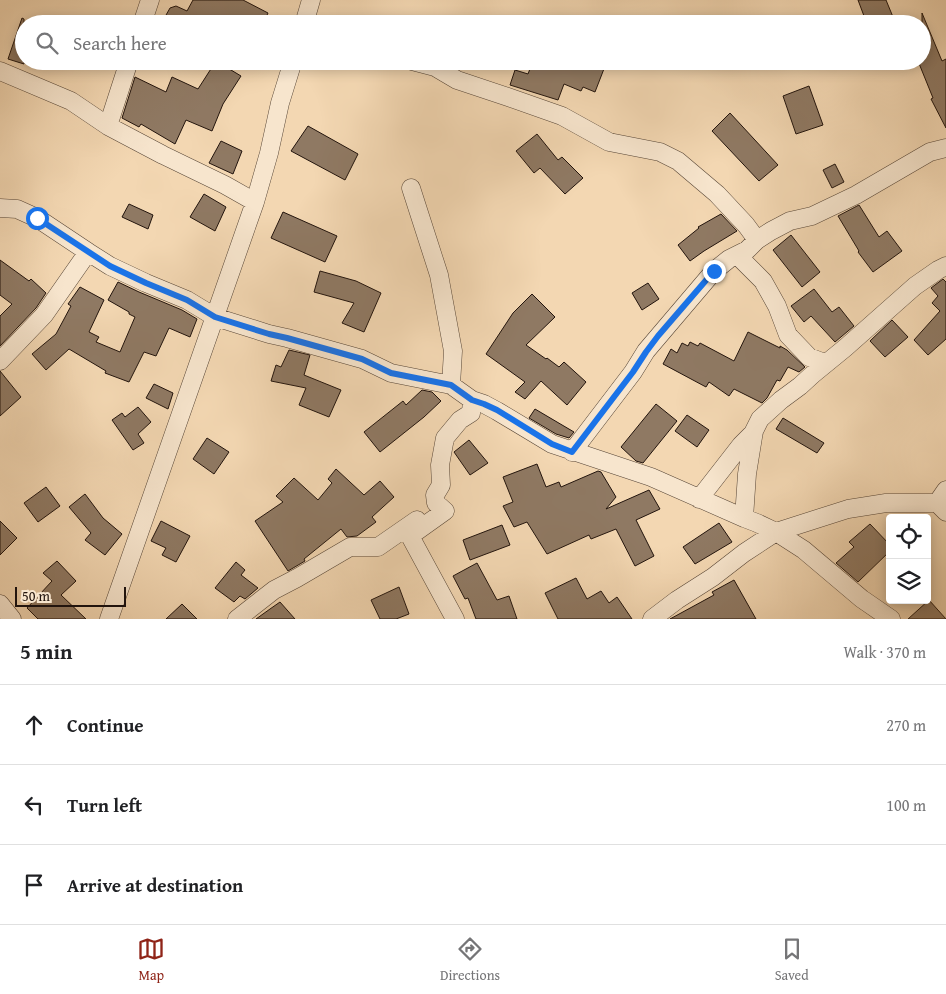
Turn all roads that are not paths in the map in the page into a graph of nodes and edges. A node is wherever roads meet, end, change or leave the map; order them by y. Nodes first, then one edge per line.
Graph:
1 (150, 0) edge
2 (311, 0) edge
3 (145, 15) edge
4 (307, 15) edge
5 (126, 70) edge
6 (290, 70) edge
7 (440, 70) edge
8 (0, 71) edge
9 (108, 126) junction
10 (946, 148) edge
11 (411, 188) dead end
12 (255, 202) junction
13 (0, 208) edge
14 (757, 240) junction
15 (88, 252) junction
16 (737, 255) junction
17 (946, 266) edge
18 (215, 317) junction
19 (0, 361) edge
20 (828, 362) junction
21 (451, 385) junction
22 (472, 400) junction
23 (754, 432) junction
24 (572, 452) junction
25 (699, 499) junction
26 (943, 502) edge
27 (436, 503) junction
28 (744, 518) junction
29 (776, 532) junction
30 (109, 619) edge
31 (237, 619) edge
32 (455, 619) edge
33 (652, 619) edge
34 (891, 619) edge

1 - 3 street
2 - 4 street
5 - 9 street
6 - 12 street
7 - 14 street
8 - 9 street
9 - 12 street
10 - 14 street
11 - 21 street
12 - 18 street
13 - 15 street
14 - 16 street
15 - 18 street
15 - 19 street
16 - 20 street
16 - 24 street
17 - 20 street
18 - 21 street
18 - 30 street
20 - 23 street
21 - 22 street
22 - 24 street
22 - 27 street
23 - 25 street
23 - 28 street
24 - 25 street
25 - 28 street
26 - 29 street
27 - 31 street
27 - 32 street
28 - 29 street
29 - 33 street
29 - 34 street

